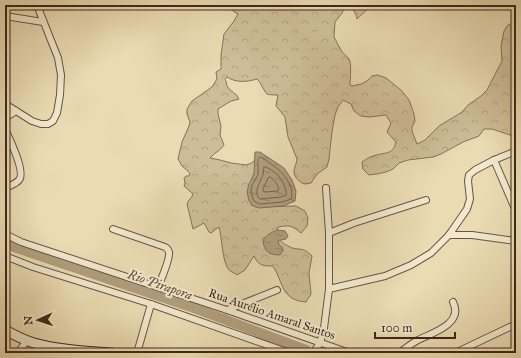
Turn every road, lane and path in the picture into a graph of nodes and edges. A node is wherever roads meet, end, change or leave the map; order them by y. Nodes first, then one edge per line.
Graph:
1 (37, 5) edge
2 (5, 16) edge
3 (43, 22) junction
4 (5, 104) edge
5 (16, 111) junction
6 (5, 118) edge
7 (5, 129) edge
8 (516, 151) edge
9 (494, 160) junction
10 (5, 188) edge
11 (326, 188) dead end
12 (426, 200) dead end
13 (516, 211) edge
14 (112, 229) dead end
15 (329, 233) junction
16 (5, 234) edge
17 (449, 235) junction
18 (516, 240) edge
19 (5, 256) edge
20 (158, 287) junction
21 (329, 289) junction
22 (277, 290) dead end
23 (453, 302) dead end
24 (151, 304) junction
25 (227, 310) junction
26 (516, 324) edge
27 (5, 330) edge
28 (27, 340) junction
29 (320, 342) junction
30 (18, 353) edge
31 (108, 353) edge
32 (112, 353) edge
33 (137, 353) edge
34 (290, 353) edge
35 (313, 353) edge
36 (350, 353) edge
37 (400, 353) edge
38 (455, 353) edge

1 - 3 street
2 - 3 street
3 - 5 street
4 - 5 street
5 - 6 street
7 - 10 street
8 - 9 street
9 - 13 street
9 - 17 street
11 - 15 street
12 - 15 street
14 - 20 street
15 - 21 street
16 - 20 street, Rua Aurélio Amaral Santos
17 - 18 street
17 - 21 street
19 - 24 street
20 - 25 street, Rua Aurélio Amaral Santos
21 - 29 street
22 - 25 street
23 - 37 street
24 - 33 street
24 - 34 street
25 - 29 street, Rua Aurélio Amaral Santos
26 - 38 street
27 - 28 street
28 - 30 street
28 - 31 street
29 - 35 street
29 - 36 street, Rua Aurélio Amaral Santos
31 - 32 street

